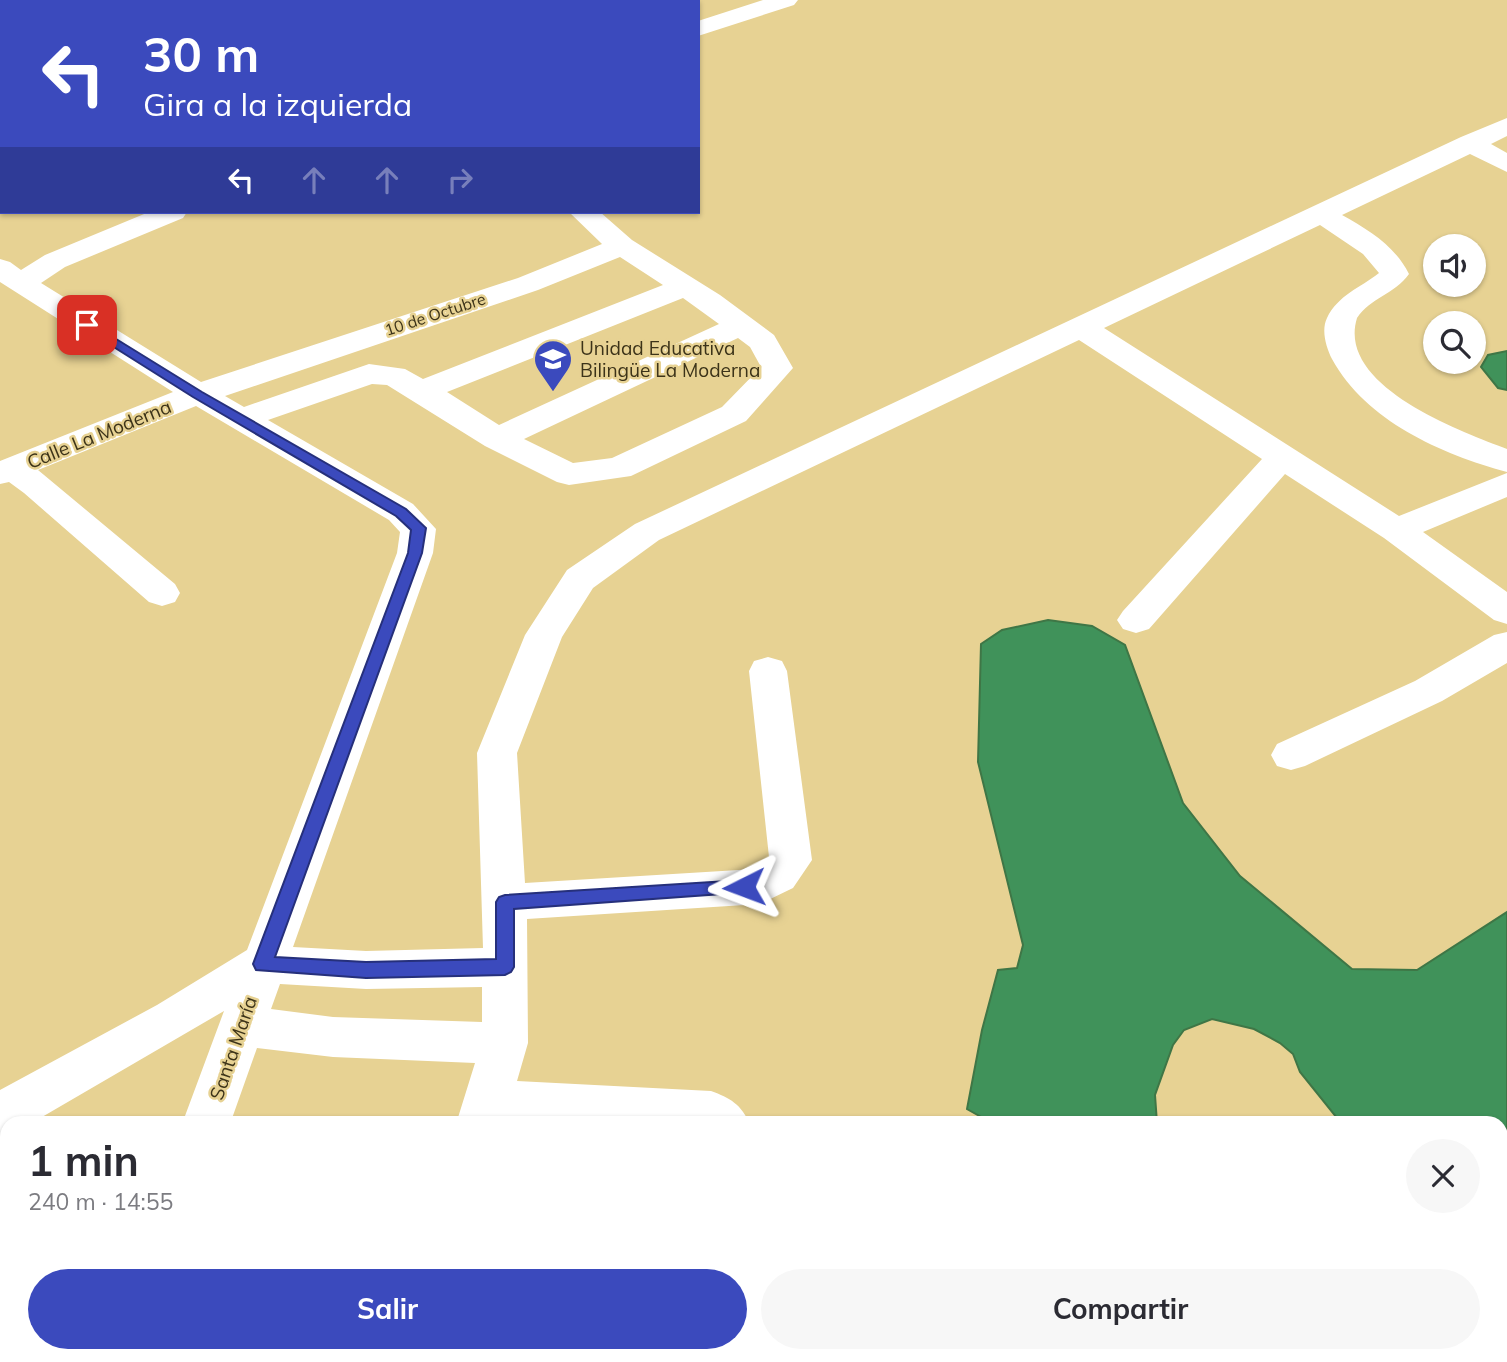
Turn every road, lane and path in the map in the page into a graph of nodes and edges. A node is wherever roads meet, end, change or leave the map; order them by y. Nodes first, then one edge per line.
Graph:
1 (786, 0) edge
2 (700, 28) edge
3 (1507, 126) edge
4 (1470, 143) junction
5 (1507, 164) edge
6 (168, 214) edge
7 (585, 214) edge
8 (1321, 214) junction
9 (622, 246) junction
10 (10, 275) edge
11 (686, 286) junction
12 (741, 325) junction
13 (1082, 328) junction
14 (421, 391) junction
15 (198, 394) junction
16 (240, 419) junction
17 (497, 439) junction
18 (1281, 458) junction
19 (1507, 461) edge
20 (6, 470) edge
21 (1507, 484) edge
22 (1396, 530) junction
23 (162, 593) dead end
24 (1507, 611) edge
25 (1136, 620) dead end
26 (1507, 645) edge
27 (768, 671) dead end
28 (1291, 755) dead end
29 (505, 902) junction
30 (263, 964) junction
31 (505, 967) junction
32 (241, 1026) junction
33 (505, 1043) junction
34 (483, 1112) edge
35 (0, 1115) edge
36 (209, 1116) edge
37 (714, 1116) edge

1 - 2 street
3 - 4 street
4 - 5 street
4 - 8 street
6 - 10 street
7 - 9 street
8 - 13 street
8 - 19 street
9 - 11 street
9 - 15 street, 10 de Octubre
10 - 15 street, Santa María
11 - 12 street
11 - 14 street
12 - 17 street
12 - 17 street
13 - 18 street
13 - 29 street
14 - 16 street
14 - 17 street
15 - 16 street, Santa María
15 - 20 street, Calle La Moderna
16 - 30 street, Santa María
18 - 22 street
18 - 25 street
20 - 23 street
21 - 22 street
22 - 24 street
26 - 28 street
27 - 29 street
29 - 31 street
30 - 31 street
30 - 32 street, Santa María
30 - 35 street
31 - 33 street
32 - 33 street
32 - 36 street, Santa María
33 - 34 street
34 - 37 street

